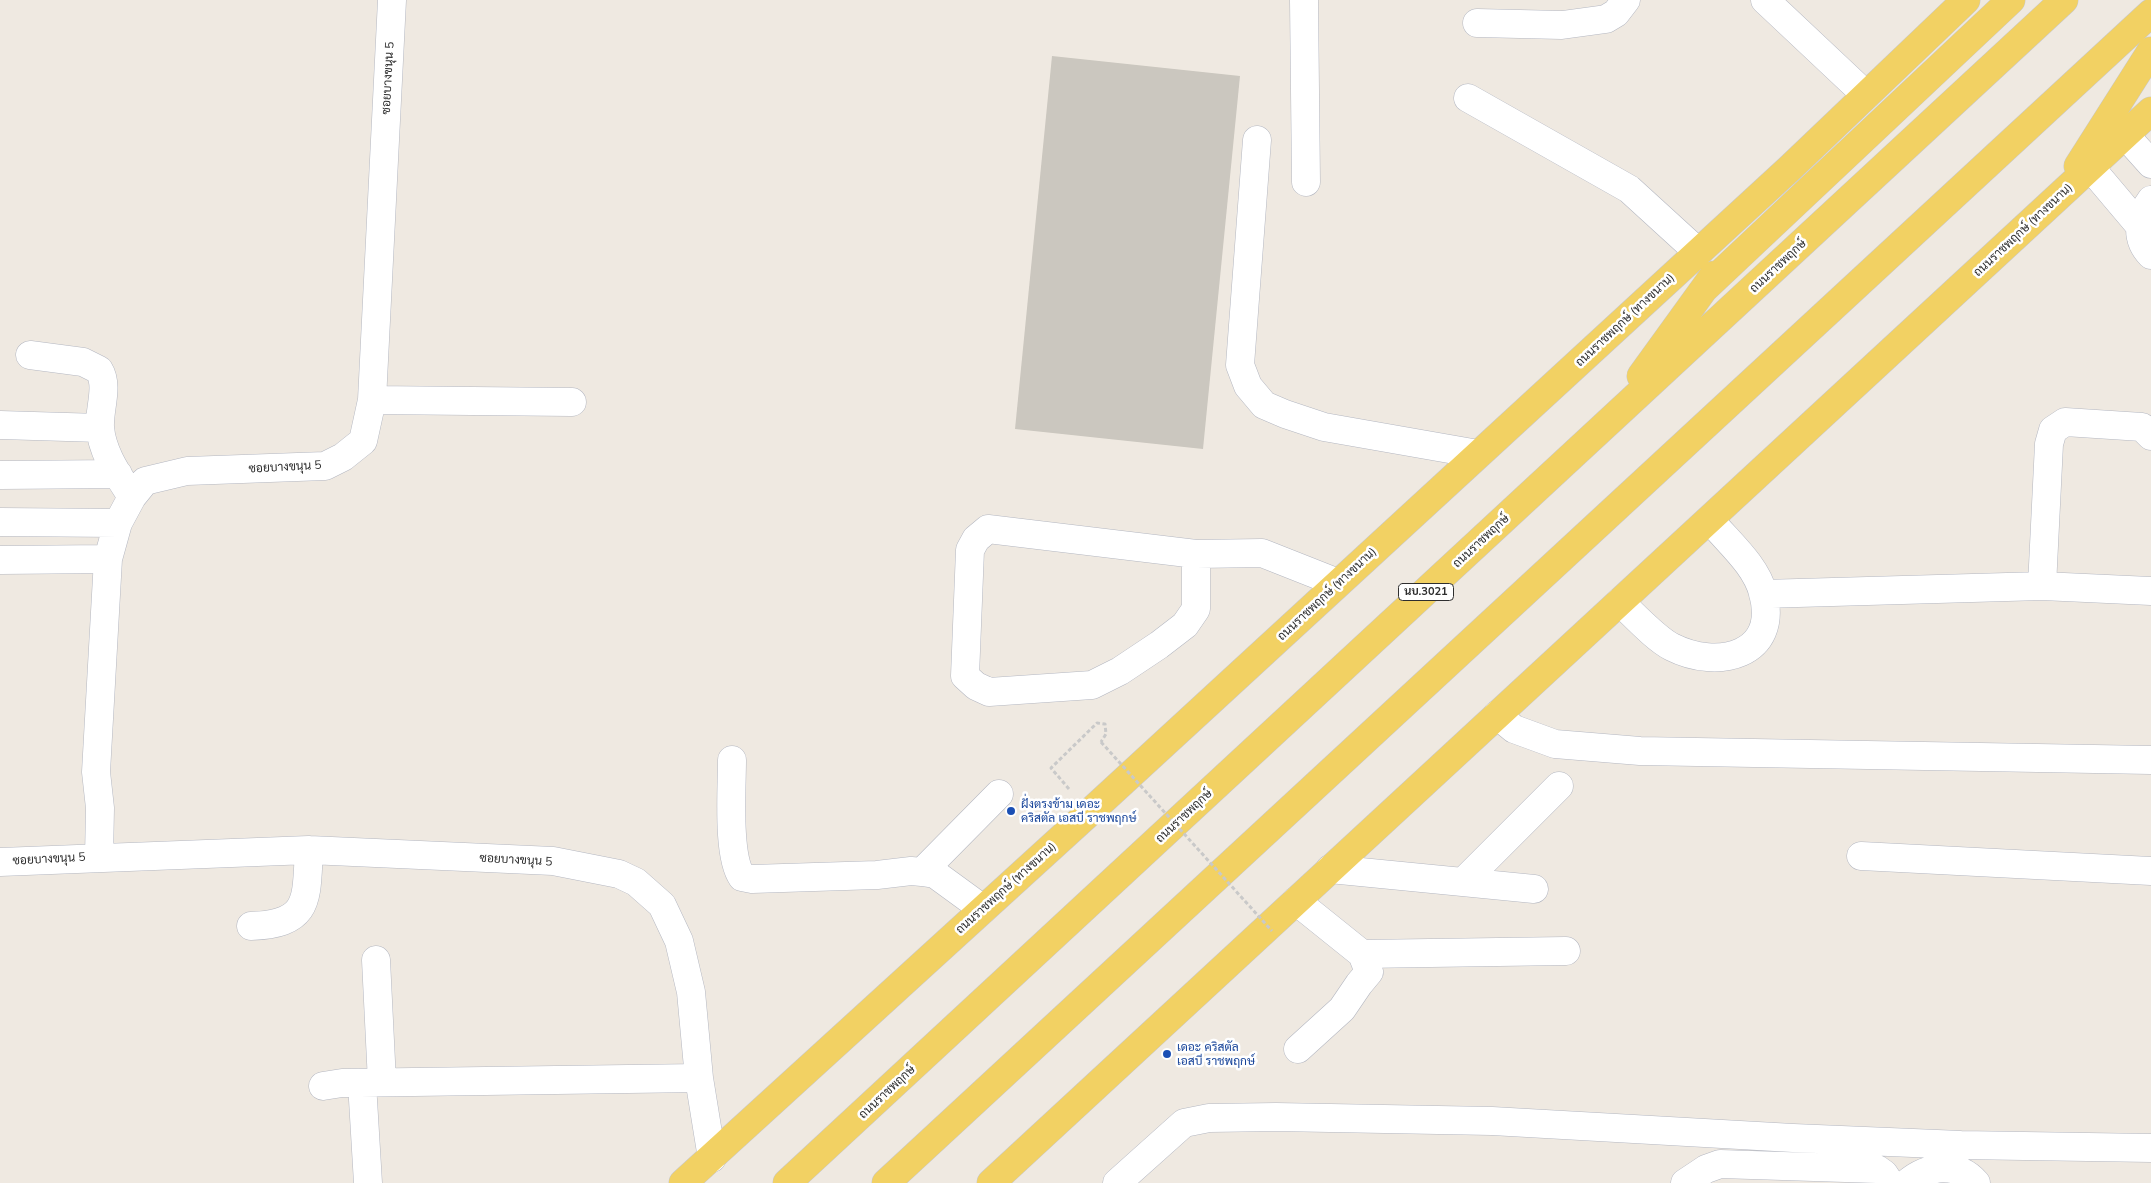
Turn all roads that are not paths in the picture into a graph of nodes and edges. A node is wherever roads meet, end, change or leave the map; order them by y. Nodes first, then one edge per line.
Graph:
1 (392, 0) edge
2 (1304, 0) edge
3 (1626, 0) edge
4 (1765, 0) edge
5 (1966, 0) edge
6 (2011, 0) edge
7 (2064, 0) edge
8 (2151, 13) edge
9 (1477, 23) dead end
10 (2151, 51) edge
11 (2151, 70) edge
12 (1866, 95) junction
13 (1468, 98) dead end
14 (2120, 99) junction
15 (2151, 111) edge
16 (2125, 135) junction
17 (1257, 140) dead end
18 (2151, 164) edge
19 (2090, 167) junction
20 (1790, 168) junction
21 (1306, 182) dead end
22 (2057, 198) junction
23 (2151, 200) edge
24 (2139, 225) junction
25 (1698, 252) junction
26 (2151, 255) edge
27 (1704, 289) junction
28 (30, 355) dead end
29 (372, 400) junction
30 (572, 402) dead end
31 (1607, 424) junction
32 (0, 425) edge
33 (100, 428) junction
34 (2151, 436) edge
35 (1478, 454) junction
36 (0, 475) edge
37 (125, 485) junction
38 (1710, 520) junction
39 (0, 522) edge
40 (118, 523) junction
41 (1196, 554) junction
42 (108, 559) junction
43 (0, 560) edge
44 (1338, 583) junction
45 (2042, 586) junction
46 (2151, 591) edge
47 (1763, 594) junction
48 (1620, 602) junction
49 (1497, 715) junction
50 (732, 760) dead end
51 (2151, 760) edge
52 (1559, 786) dead end
53 (999, 794) dead end
54 (309, 850) junction
55 (1862, 856) dead end
56 (99, 857) junction
57 (0, 862) edge
58 (1330, 869) junction
59 (2151, 871) edge
60 (922, 872) junction
61 (1463, 882) junction
62 (1534, 889) dead end
63 (1296, 901) junction
64 (983, 909) junction
65 (251, 926) dead end
66 (1566, 951) dead end
67 (1362, 954) junction
68 (376, 960) dead end
69 (1298, 1049) dead end
70 (699, 1078) junction
71 (372, 1082) junction
72 (323, 1086) dead end
73 (1704, 1133) junction
74 (1793, 1138) junction
75 (2151, 1148) edge
76 (712, 1158) junction
77 (1965, 1166) edge
78 (1792, 1174) edge
79 (1696, 1176) edge
80 (368, 1183) edge
81 (683, 1183) edge
82 (787, 1183) edge
83 (886, 1183) edge
84 (991, 1183) edge
85 (1116, 1183) edge
86 (1890, 1183) edge
87 (1907, 1183) edge

1 - 29 street, ซอยบางขนุน 5
2 - 21 street
3 - 9 street
4 - 12 street
5 - 12 main road, ถนนราชพฤกษ์ (ทางขนาน)
6 - 27 main road
7 - 31 main road, ถนนราชพฤกษ์ / นบ.3021
8 - 83 main road
10 - 14 main road
11 - 14 main road
12 - 20 main road, ถนนราชพฤกษ์ (ทางขนาน)
13 - 25 street
14 - 22 main road
15 - 16 main road, ถนนราชพฤกษ์ (ทางขนาน)
16 - 18 street
16 - 19 main road, ถนนราชพฤกษ์ (ทางขนาน)
17 - 35 street
19 - 22 main road, ถนนราชพฤกษ์ (ทางขนาน)
19 - 24 street
20 - 25 main road, ถนนราชพฤกษ์ (ทางขนาน)
20 - 27 main road
22 - 38 main road, ถนนราชพฤกษ์ (ทางขนาน)
23 - 24 street
24 - 26 street
25 - 35 main road, ถนนราชพฤกษ์ (ทางขนาน)
27 - 31 main road
28 - 33 street
29 - 30 street
29 - 37 street, ซอยบางขนุน 5
31 - 82 main road, ถนนราชพฤกษ์ / นบ.3021
32 - 33 street
33 - 37 street
34 - 45 street
35 - 44 main road, ถนนราชพฤกษ์ (ทางขนาน)
36 - 37 street
37 - 40 street, ซอยบางขนุน 5
38 - 47 street
38 - 48 main road, ถนนราชพฤกษ์ (ทางขนาน)
39 - 40 street
40 - 42 street, ซอยบางขนุน 5
41 - 41 street
41 - 44 street
42 - 43 street
42 - 56 street, ซอยบางขนุน 5
44 - 64 main road, ถนนราชพฤกษ์ (ทางขนาน)
45 - 46 street
45 - 47 street
47 - 48 street
48 - 49 main road, ถนนราชพฤกษ์ (ทางขนาน)
49 - 51 street
49 - 58 main road, ถนนราชพฤกษ์ (ทางขนาน)
50 - 60 street
52 - 61 street
53 - 60 street
54 - 56 street, ซอยบางขนุน 5
54 - 65 street
54 - 70 street, ซอยบางขนุน 5
55 - 59 street
56 - 57 street, ซอยบางขนุน 5
58 - 61 street
58 - 63 main road, ถนนราชพฤกษ์ (ทางขนาน)
60 - 64 street
61 - 62 street
63 - 67 street
63 - 84 main road, ถนนราชพฤกษ์ (ทางขนาน)
64 - 76 main road, ถนนราชพฤกษ์ (ทางขนาน)
66 - 67 street
67 - 69 street
68 - 71 street
70 - 71 street
70 - 76 street, ซอยบางขนุน 5
71 - 72 street
71 - 80 street
73 - 74 street
73 - 79 street
73 - 85 street
74 - 77 street
74 - 78 street
75 - 77 street
76 - 81 main road, ถนนราชพฤกษ์ (ทางขนาน)
77 - 87 street
78 - 79 street
78 - 86 street

